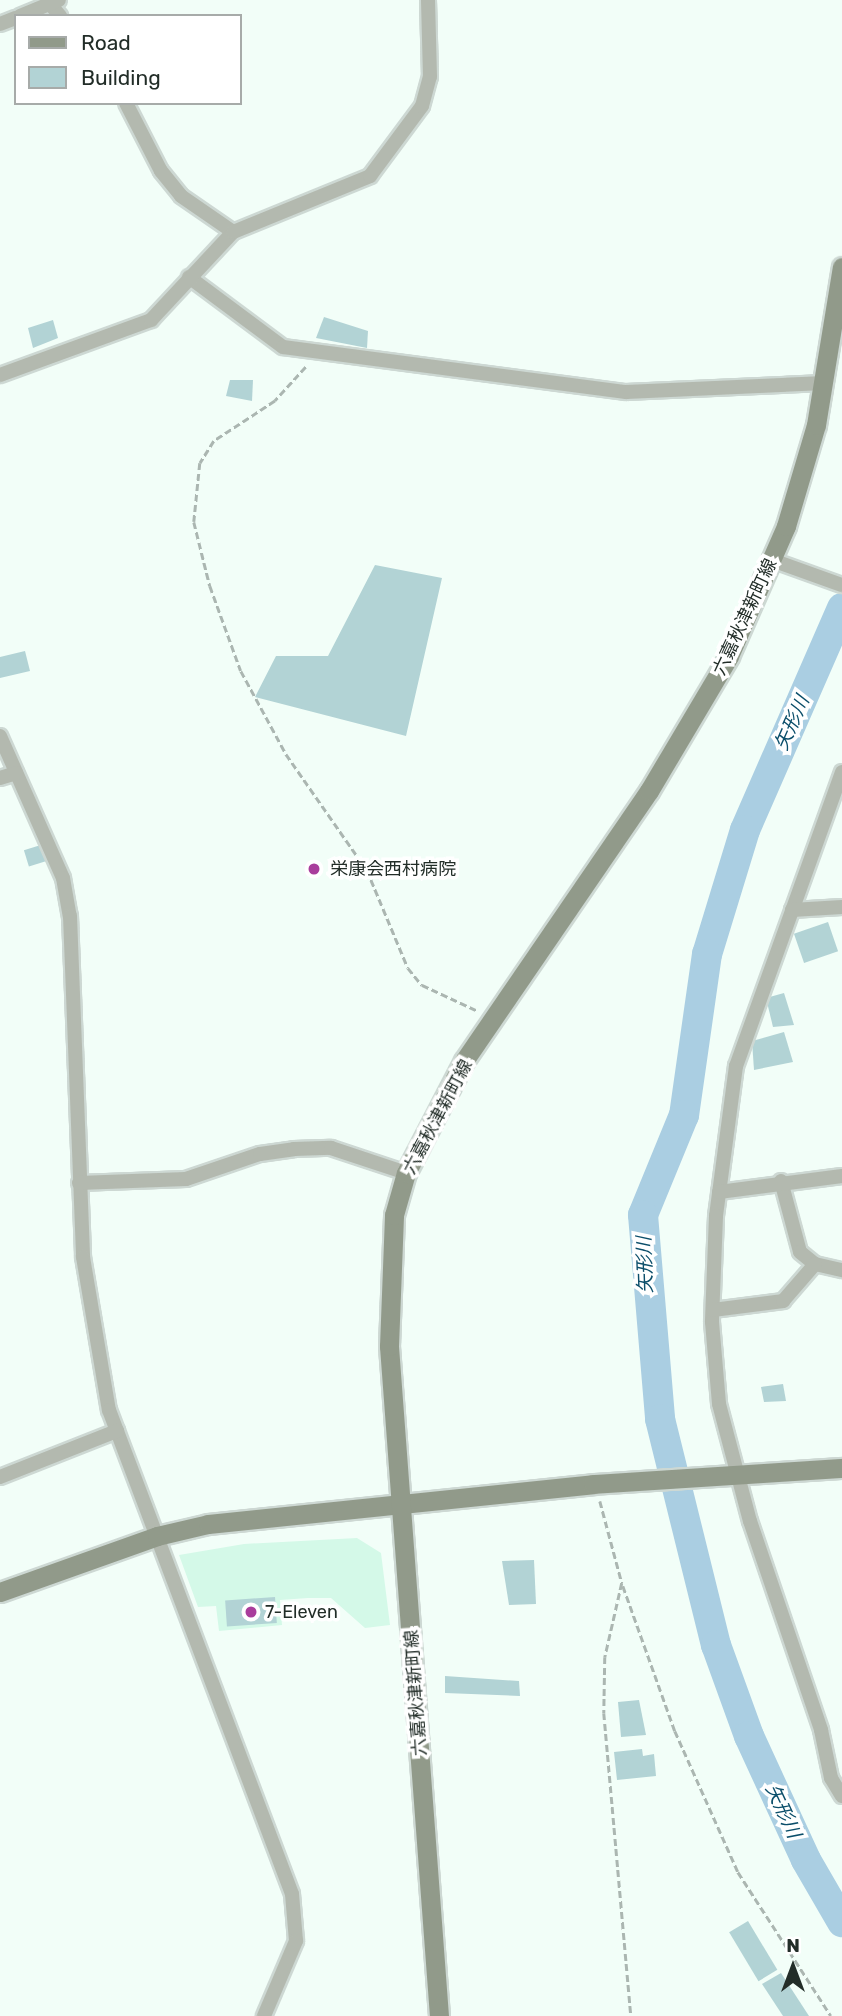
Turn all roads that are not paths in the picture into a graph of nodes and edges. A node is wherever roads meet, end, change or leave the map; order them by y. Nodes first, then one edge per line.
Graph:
1 (428, 0) edge
2 (55, 2) edge
3 (25, 14) edge
4 (127, 105) edge
5 (233, 232) junction
6 (842, 267) edge
7 (190, 276) junction
8 (0, 375) edge
9 (824, 383) junction
10 (772, 560) junction
11 (842, 585) edge
12 (0, 736) edge
13 (842, 772) edge
14 (16, 773) junction
15 (0, 778) edge
16 (842, 907) edge
17 (792, 910) junction
18 (406, 1173) junction
19 (842, 1176) edge
20 (781, 1181) junction
21 (79, 1183) junction
22 (719, 1192) junction
23 (815, 1264) junction
24 (842, 1270) edge
25 (713, 1310) junction
26 (117, 1431) junction
27 (842, 1468) edge
28 (740, 1475) junction
29 (0, 1477) edge
30 (402, 1504) junction
31 (157, 1536) junction
32 (0, 1592) edge
33 (842, 1796) edge
34 (264, 2016) edge
35 (439, 2016) edge

1 - 5 street
2 - 3 street
4 - 5 street
5 - 7 street
6 - 9 main road, 六嘉秋津新町線
7 - 8 street
7 - 9 street
9 - 10 main road, 六嘉秋津新町線
10 - 11 street
10 - 18 main road, 六嘉秋津新町線
12 - 14 street
13 - 17 street
14 - 15 street
14 - 21 street
16 - 17 street
17 - 22 street
18 - 21 street
18 - 30 main road, 六嘉秋津新町線
19 - 20 street
20 - 22 street
20 - 23 street
21 - 26 street
22 - 25 street
23 - 24 street
23 - 25 street
25 - 28 street
26 - 29 street
26 - 31 street
27 - 28 main road
28 - 30 main road
28 - 33 street
30 - 31 main road
30 - 35 main road, 六嘉秋津新町線
31 - 32 main road
31 - 34 street

